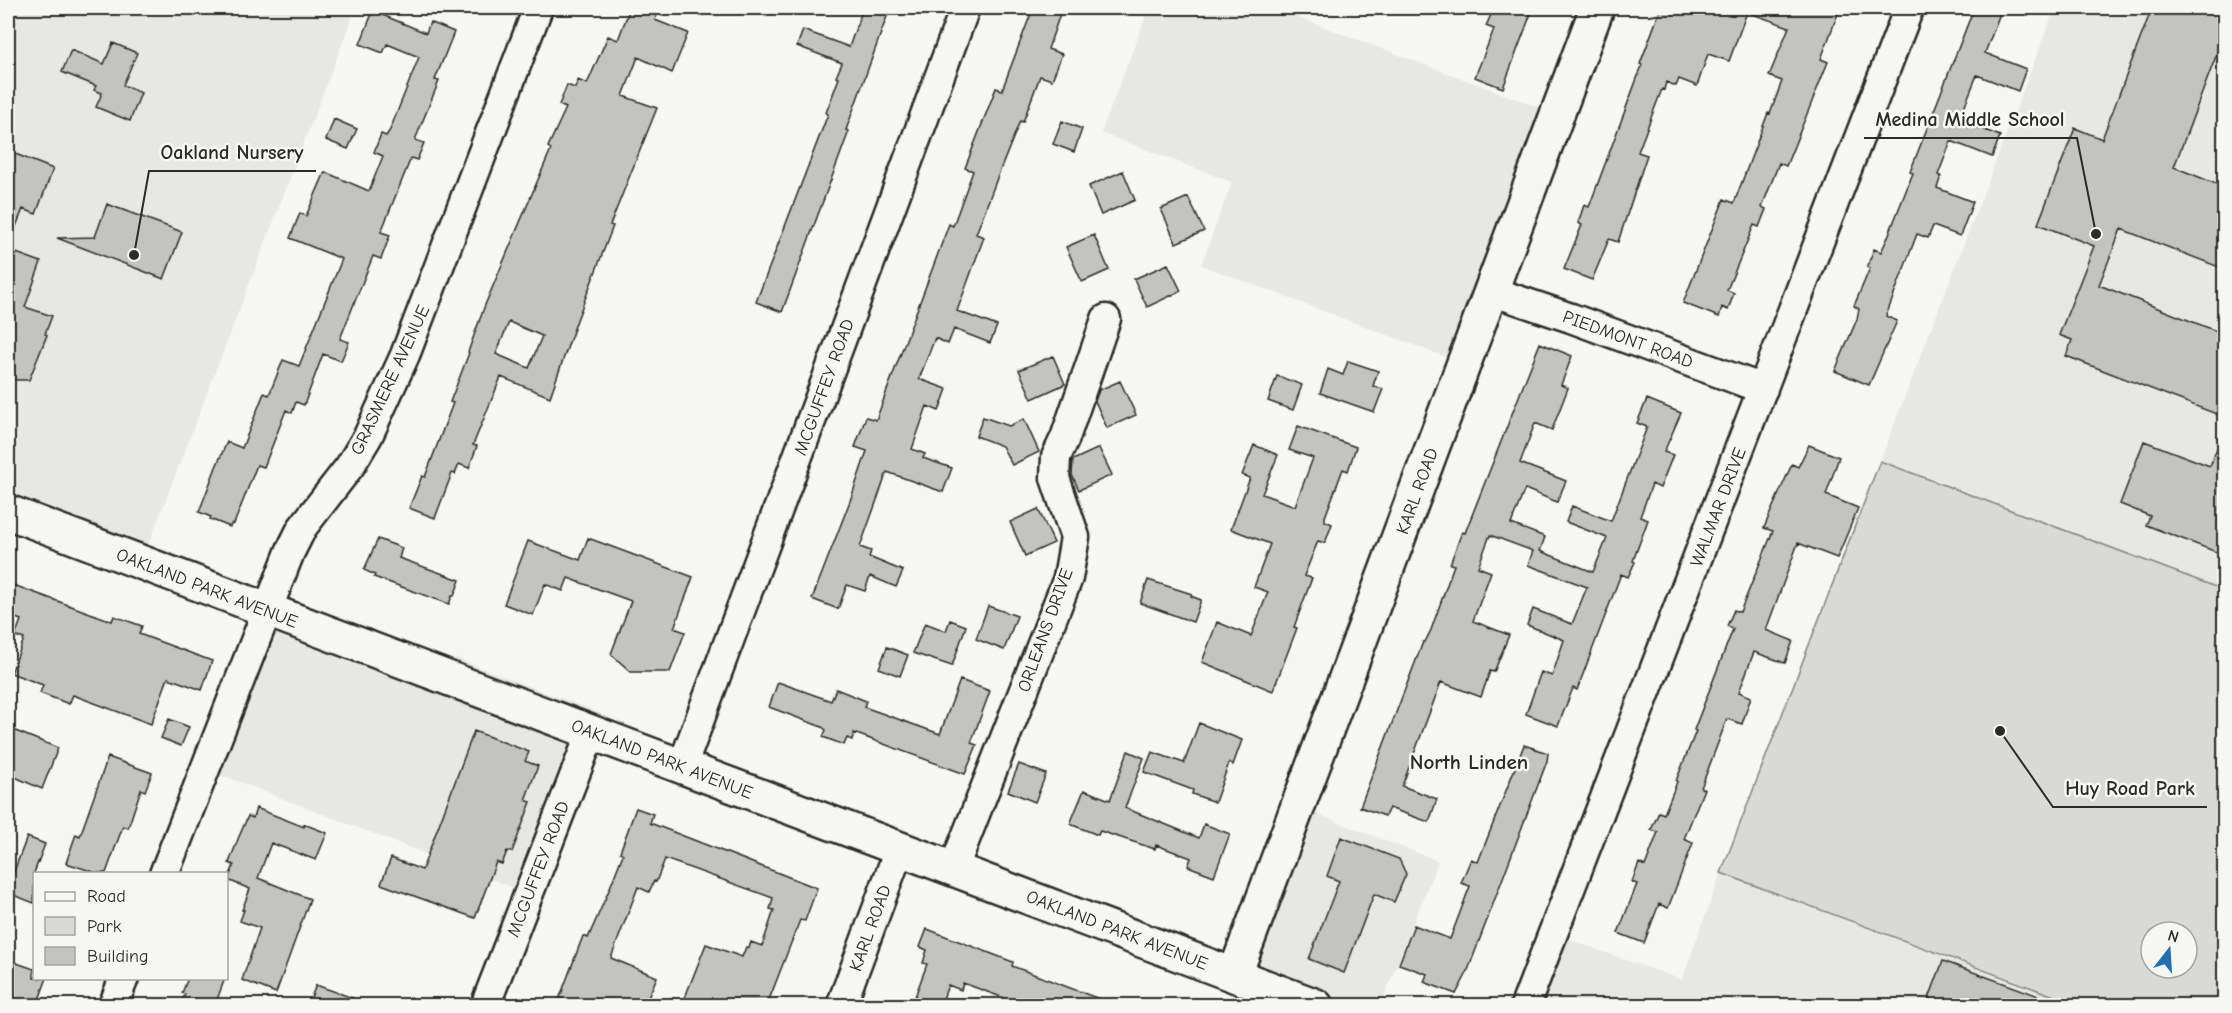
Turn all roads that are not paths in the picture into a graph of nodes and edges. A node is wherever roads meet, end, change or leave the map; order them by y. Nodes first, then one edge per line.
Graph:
1 (538, 8) edge
2 (965, 8) edge
3 (1597, 8) edge
4 (1909, 8) edge
5 (1491, 291) junction
6 (1107, 319) dead end
7 (1764, 389) junction
8 (8, 512) edge
9 (267, 611) junction
10 (591, 733) junction
11 (682, 766) junction
12 (899, 850) junction
13 (953, 870) junction
14 (165, 872) edge
15 (1235, 974) junction
16 (123, 980) edge
17 (113, 1005) edge
18 (485, 1005) edge
19 (841, 1005) edge
20 (1316, 1005) edge
21 (1525, 1005) edge

1 - 9 street, GRASMERE AVENUE
2 - 11 street, MCGUFFEY ROAD
3 - 5 main road, KARL ROAD
4 - 7 street, WALMAR DRIVE
5 - 7 street, PIEDMONT ROAD
5 - 15 main road, KARL ROAD
6 - 13 street, ORLEANS DRIVE
7 - 21 street, WALMAR DRIVE
8 - 9 main road, OAKLAND PARK AVENUE
9 - 10 main road, OAKLAND PARK AVENUE
9 - 14 street, GRASMERE AVENUE
10 - 11 main road, OAKLAND PARK AVENUE
10 - 18 street, MCGUFFEY ROAD
11 - 12 main road, OAKLAND PARK AVENUE
12 - 13 main road, OAKLAND PARK AVENUE
12 - 19 street, KARL ROAD
13 - 15 main road, OAKLAND PARK AVENUE
15 - 20 main road, OAKLAND PARK AVENUE
16 - 17 street

